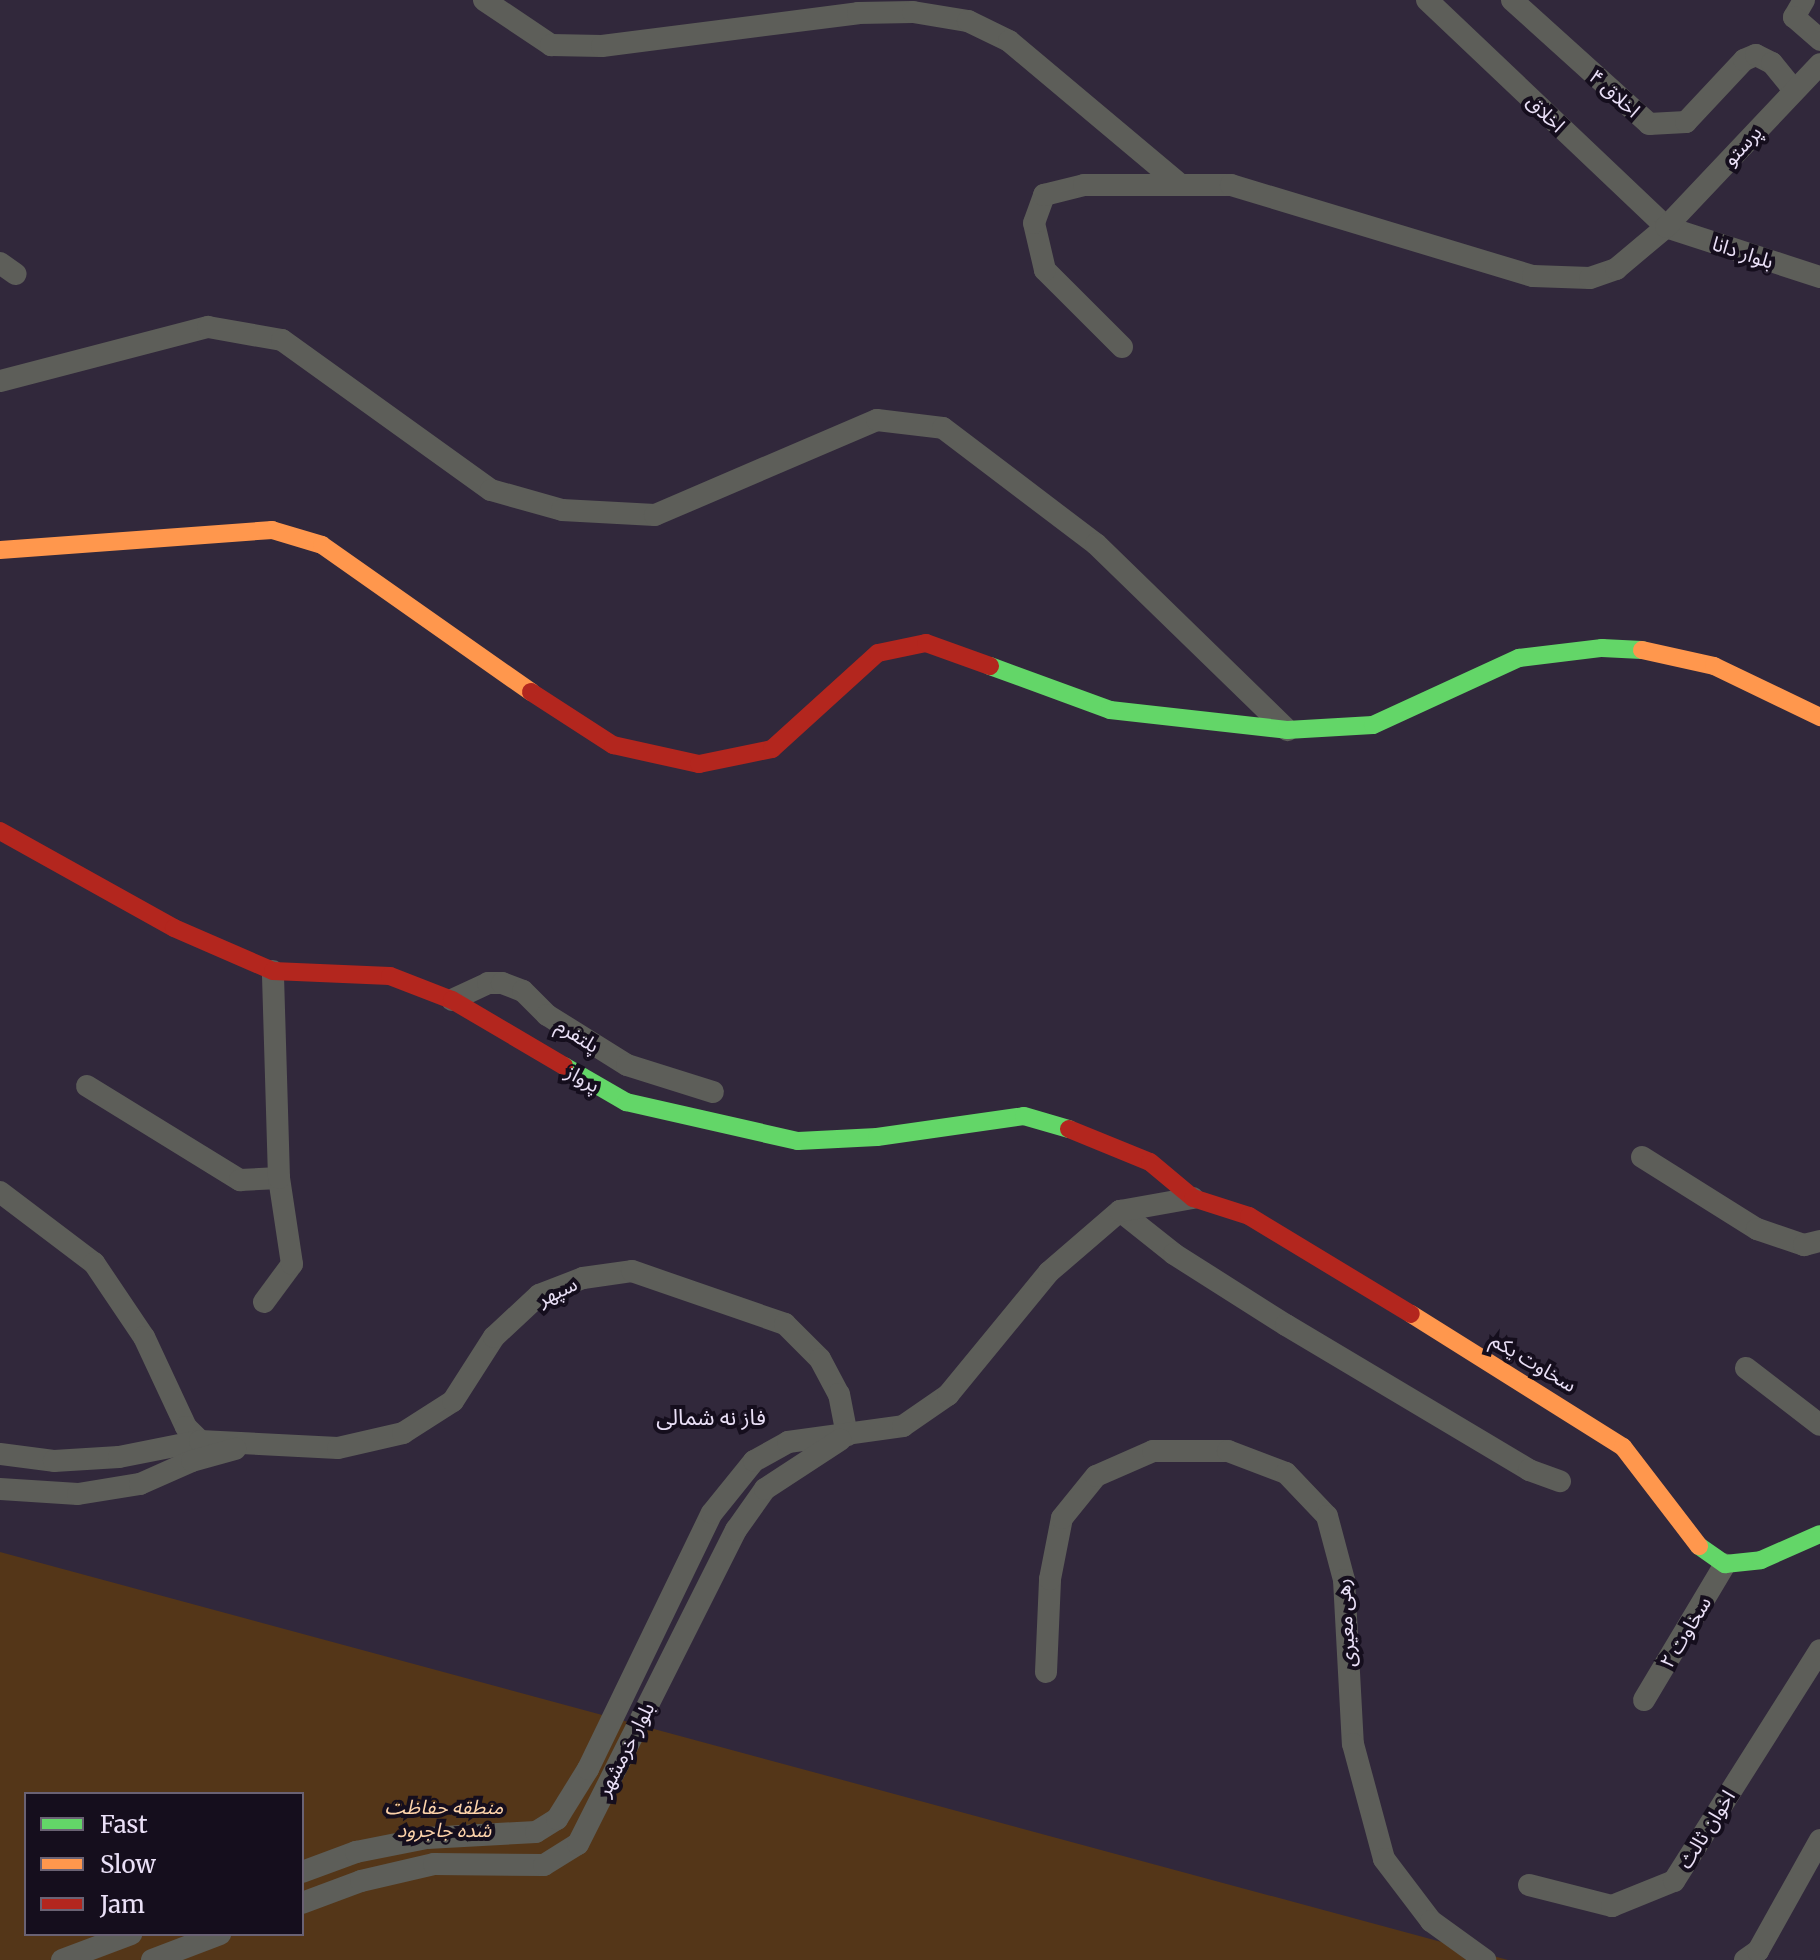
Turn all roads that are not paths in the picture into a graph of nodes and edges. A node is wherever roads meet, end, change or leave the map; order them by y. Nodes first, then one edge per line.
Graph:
1 (484, 0) edge
2 (1512, 0) edge
3 (1804, 0) edge
4 (1429, 1) edge
5 (1820, 40) edge
6 (1820, 64) edge
7 (1794, 90) junction
8 (1177, 182) junction
9 (1666, 227) junction
10 (1820, 277) edge
11 (1122, 347) dead end
12 (0, 381) edge
13 (0, 550) edge
14 (1820, 717) edge
15 (1287, 730) junction
16 (0, 831) edge
17 (273, 971) junction
18 (452, 1000) junction
19 (87, 1086) dead end
20 (713, 1092) dead end
21 (1642, 1157) dead end
22 (279, 1178) junction
23 (0, 1192) edge
24 (1193, 1198) junction
25 (1120, 1211) junction
26 (1820, 1241) edge
27 (264, 1302) dead end
28 (1746, 1368) dead end
29 (1820, 1425) edge
30 (847, 1435) junction
31 (200, 1441) junction
32 (246, 1446) junction
33 (0, 1454) edge
34 (1560, 1481) dead end
35 (0, 1489) edge
36 (1820, 1534) edge
37 (1725, 1564) junction
38 (1820, 1650) edge
39 (1046, 1672) dead end
40 (1644, 1700) dead end
41 (1820, 1840) edge
42 (304, 1871) edge
43 (1529, 1885) dead end
44 (304, 1902) edge
45 (126, 1936) edge
46 (215, 1936) edge
47 (62, 1960) edge
48 (152, 1960) edge
49 (1485, 1960) edge
50 (1745, 1960) edge

1 - 8 street
2 - 7 street, اخلاق ۴
3 - 5 street
4 - 9 street, اخلاق
6 - 7 street, پرستو
7 - 9 street, پرستو
8 - 9 street, پرستو
8 - 11 street, پرستو
9 - 10 street, بلوار دانا
12 - 15 street
13 - 15 street
14 - 15 street
16 - 17 street, پرواز
17 - 18 street, پرواز
17 - 22 street
18 - 20 street, پلتفرم
18 - 24 street, پرواز
19 - 22 street
21 - 26 street
22 - 27 street
23 - 31 street
24 - 25 street
24 - 37 street, سخاوت یکم
25 - 30 street, بلوار خرمشهر
25 - 34 street
28 - 29 street
30 - 32 street, سپهر
30 - 42 street, بلوار خرمشهر
30 - 44 street, بلوار خرمشهر
31 - 32 street, سپهر
31 - 33 street, سپهر
32 - 35 street, سپهر
36 - 37 street
37 - 40 street, سخاوت ۲
38 - 43 street, اخوان ثالث
39 - 49 street, رهی معیری
41 - 50 street
45 - 47 street
46 - 48 street

